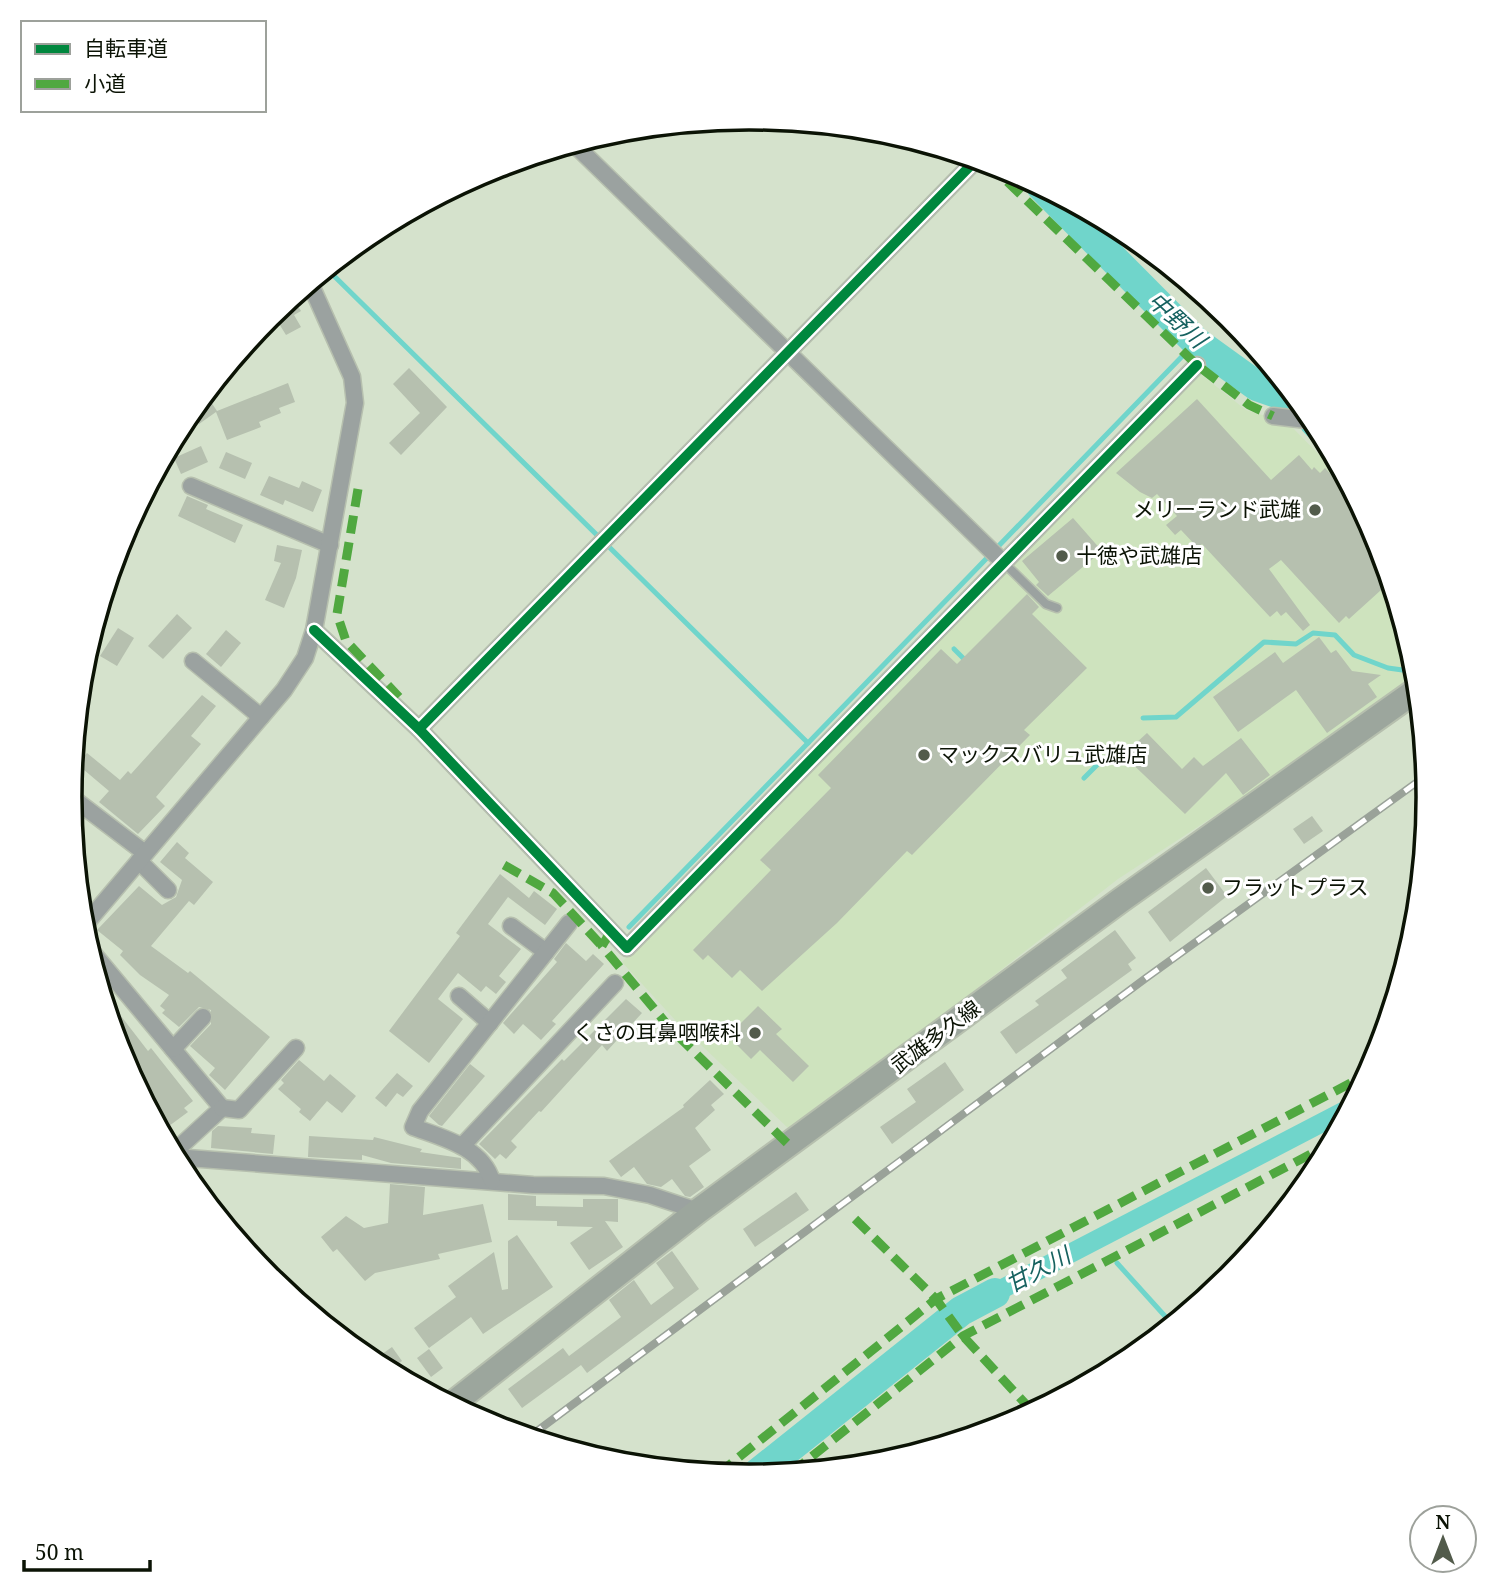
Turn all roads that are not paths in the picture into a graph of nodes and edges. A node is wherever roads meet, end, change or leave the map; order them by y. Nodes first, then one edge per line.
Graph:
1 (582, 152) edge
2 (969, 168) edge
3 (314, 292) edge
4 (788, 352) junction
5 (1197, 365) dead end
6 (1273, 416) dead end
7 (1298, 419) edge
8 (191, 486) dead end
9 (330, 545) junction
10 (1003, 562) junction
11 (1057, 608) dead end
12 (314, 630) junction
13 (193, 661) dead end
14 (1409, 696) edge
15 (261, 717) junction
16 (419, 729) junction
17 (82, 807) edge
18 (142, 857) junction
19 (168, 890) dead end
20 (93, 915) edge
21 (569, 923) dead end
22 (511, 926) dead end
23 (546, 952) junction
24 (104, 966) edge
25 (615, 983) dead end
26 (459, 996) dead end
27 (203, 1017) dead end
28 (490, 1023) junction
29 (296, 1048) dead end
30 (173, 1049) junction
31 (222, 1108) junction
32 (463, 1145) junction
33 (182, 1147) edge
34 (188, 1156) edge
35 (492, 1181) junction
36 (698, 1211) junction
37 (459, 1398) edge

1 - 4 street
2 - 4 street
3 - 9 street
4 - 10 street
4 - 16 street
5 - 10 street
6 - 7 street
8 - 9 street
9 - 12 street
10 - 11 lane
10 - 16 street
12 - 15 street
12 - 16 street
13 - 15 street
14 - 36 main road, 武雄多久線
15 - 18 street
17 - 18 street
18 - 19 street
18 - 20 street
21 - 23 street
22 - 23 street
23 - 28 street
24 - 30 street
25 - 32 street
26 - 28 street
27 - 30 street
28 - 32 street
29 - 31 street
30 - 31 street
31 - 33 street
32 - 35 street
34 - 35 street
35 - 36 street
36 - 37 main road, 武雄多久線

